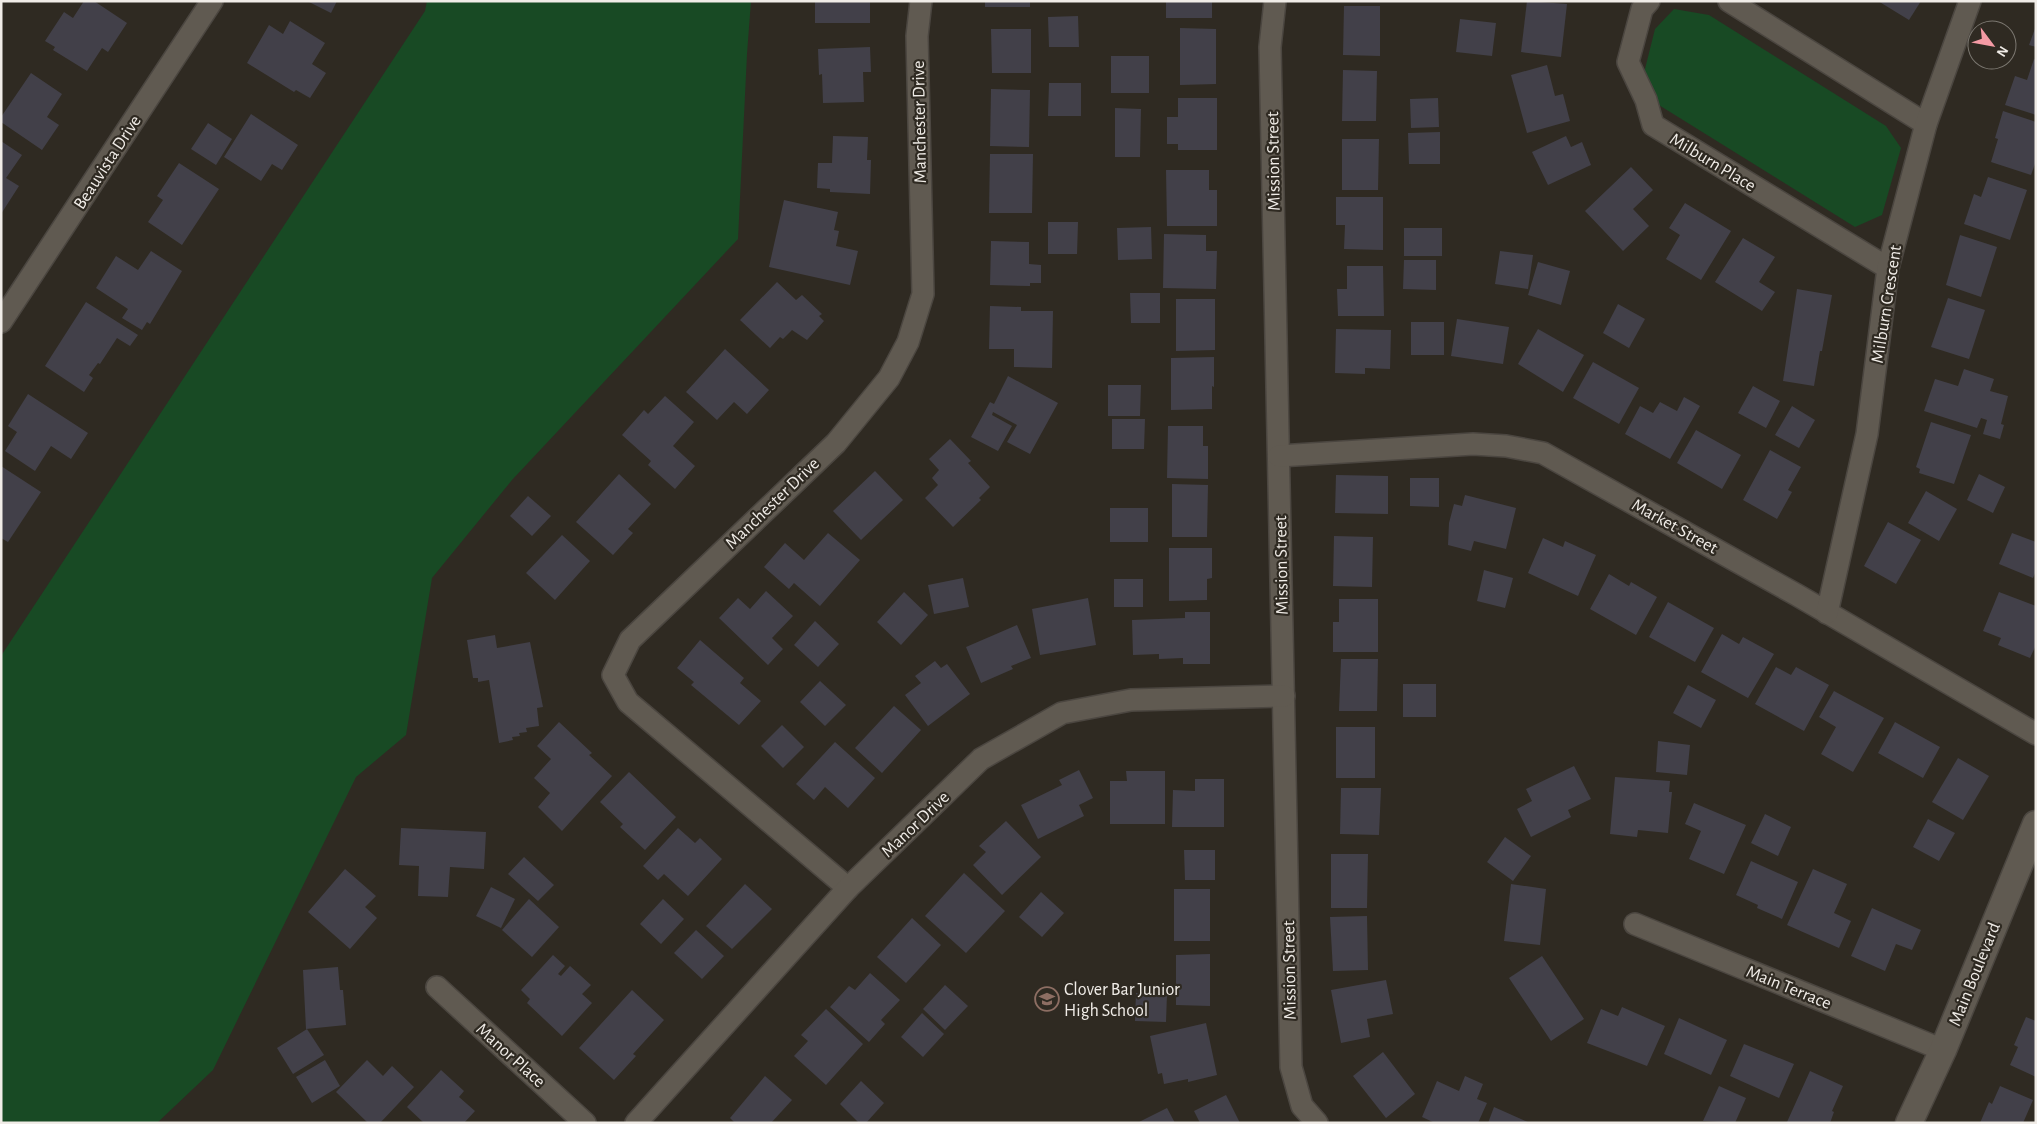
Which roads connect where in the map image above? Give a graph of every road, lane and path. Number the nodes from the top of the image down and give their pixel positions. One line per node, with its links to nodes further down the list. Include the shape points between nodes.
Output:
1 (212, 1): 9 (street, Beauvista Drive)
2 (921, 1): 15 (street, Manchester Drive, via 917,36 923,294 908,342 889,378 836,443 630,640 613,675 628,702)
3 (1275, 1): 10 (street, Mission Street, via 1270,47)
4 (1649, 1): 8 (street, Milburn Place, via 1642,9 1628,62 1646,100 1653,125)
5 (1729, 1): 7 (street)
6 (1970, 1): 7 (street, Milburn Crescent)
7 (1926, 124): 8 (street, Milburn Crescent)
8 (1888, 268): 11 (street, Milburn Crescent, via 1867,434)
9 (1, 322)
10 (1279, 456): 11 (street, Market Street, via 1473,444 1543,453); 12 (street, Mission Street)
11 (1827, 613): 13 (street, Market Street)
12 (1284, 696): 15 (street, Manor Drive, via 1131,700 1062,714 981,759); 21 (street, Mission Street, via 1291,1067 1302,1106)
13 (2036, 734)
14 (2036, 824): 18 (street, Main Boulevard)
15 (848, 888): 20 (street, Manor Drive)
16 (1635, 924): 18 (street, Main Terrace)
17 (437, 987): 19 (street, Manor Place)
18 (1943, 1050): 22 (street, Main Boulevard)
19 (585, 1123)
20 (636, 1123)
21 (1317, 1123)
22 (1910, 1123)

